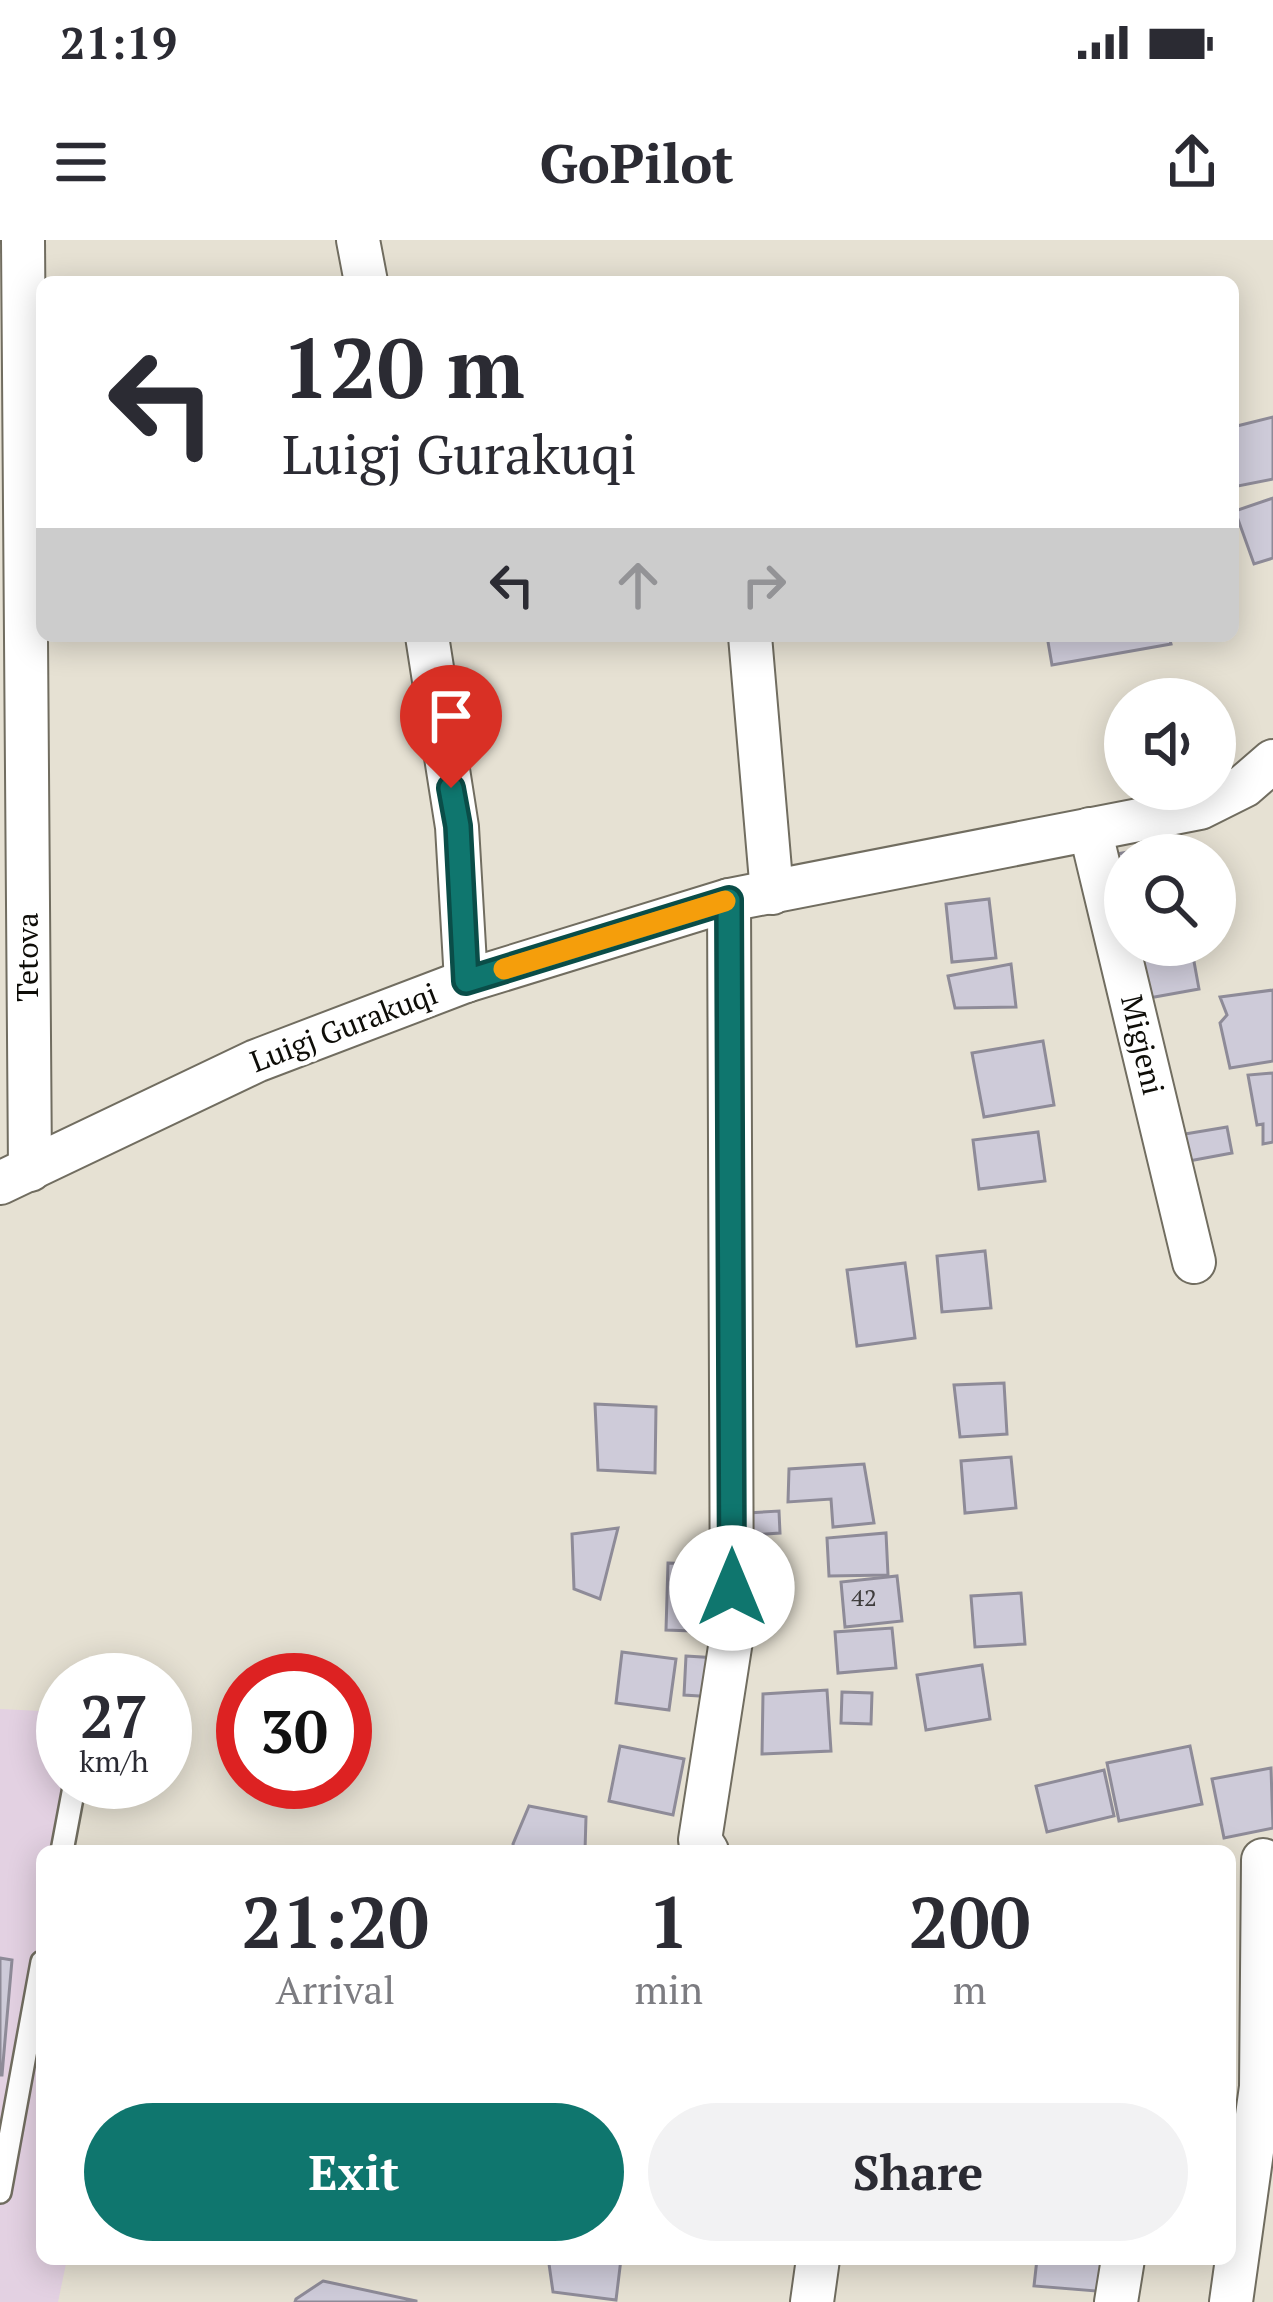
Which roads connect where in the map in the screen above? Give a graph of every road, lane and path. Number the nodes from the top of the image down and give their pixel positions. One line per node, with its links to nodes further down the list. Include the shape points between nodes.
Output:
1 (23, 240): 11 (street, Tetova)
2 (358, 240): 3 (street)
3 (365, 276)
4 (428, 642): 10 (street, via 458,826)
5 (751, 642): 8 (street)
6 (1273, 761): 7 (street, Luigj Gurakuqi, via 1200,808)
7 (1090, 829): 8 (street, Luigj Gurakuqi); 12 (street, Migjeni)
8 (772, 893): 9 (street, Luigj Gurakuqi)
9 (729, 900): 10 (street, Luigj Gurakuqi); 15 (street, via 733,1634)
10 (466, 981): 11 (street, Luigj Gurakuqi, via 256,1061)
11 (15, 1177)
12 (1194, 1262)
13 (70, 1809): 14 (lane)
14 (63, 1845)
15 (701, 1845)
16 (1263, 1860): 23 (street, via 1261,2087)
17 (36, 1995): 18 (lane)
18 (0, 2192)
19 (817, 2265): 21 (street)
20 (1122, 2265): 22 (street)
21 (812, 2302)
22 (1116, 2302)
23 (1232, 2302)

